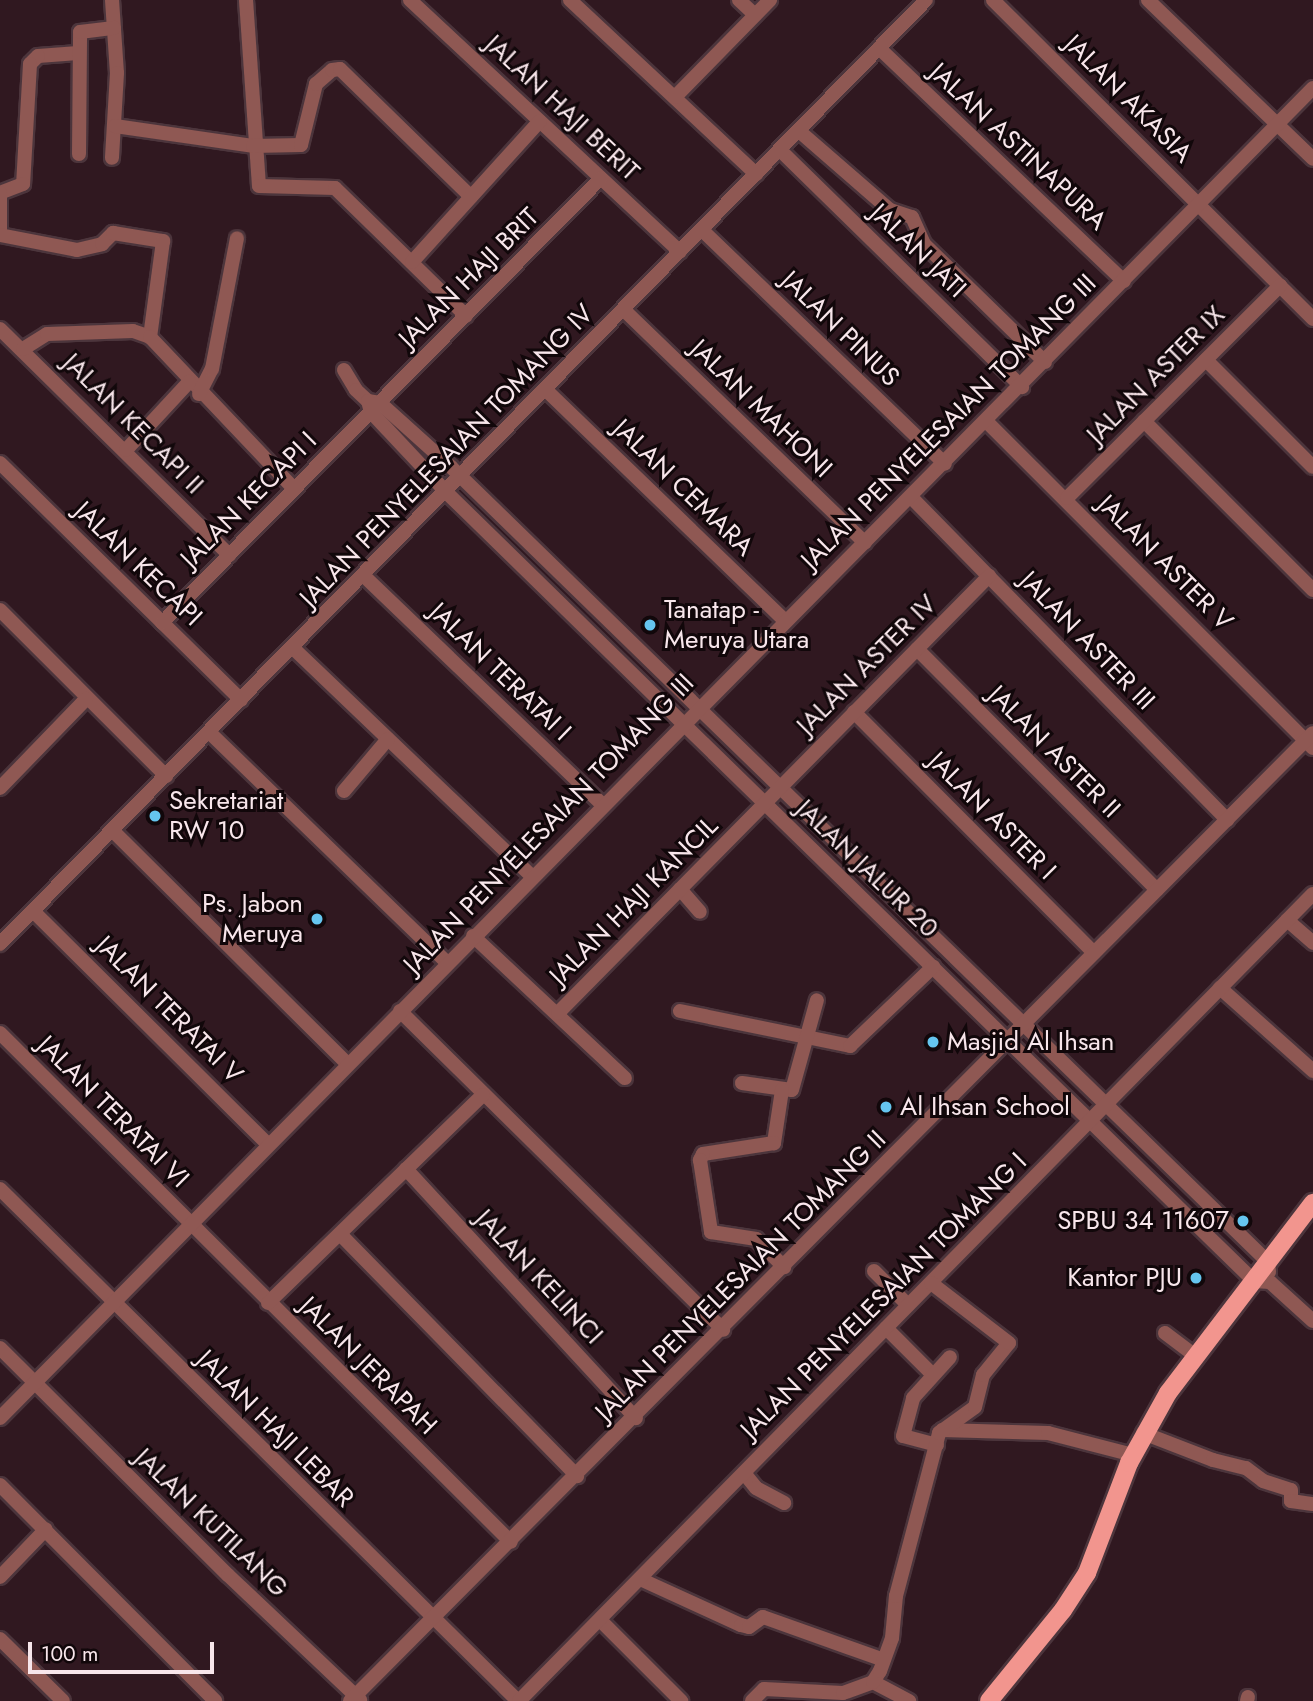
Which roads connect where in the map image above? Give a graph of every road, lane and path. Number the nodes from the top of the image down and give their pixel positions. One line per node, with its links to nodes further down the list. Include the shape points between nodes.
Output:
1 (112, 0): 11 (street)
2 (246, 0): 20 (street)
3 (410, 0): 16 (street, JALAN HAJI BERIT)
4 (570, 0): 15 (street)
5 (739, 0): 10 (street)
6 (770, 0): 10 (street)
7 (926, 0): 12 (street, JALAN PENYELESAIAN TOMANG IV)
8 (993, 0): 28 (street, JALAN AKASIA)
9 (1148, 0): 17 (street)
10 (755, 15): 15 (street)
11 (114, 28): 13 (street, via 81,29); 18 (street)
12 (879, 48): 19 (street, JALAN PENYELESAIAN TOMANG IV); 33 (street, JALAN ASTINAPURA)
13 (78, 53): 22 (street); 39 (street, via 34,59 23,184 0,193 0,234 77,250 102,244 113,233 158,239 165,246)
14 (1313, 88): 17 (street, JALAN PENYELESAIAN TOMANG III)
15 (675, 97): 25 (street)
16 (540, 121): 26 (street, JALAN HAJI BERIT); 27 (street)
17 (1278, 124): 24 (street); 28 (street, JALAN PENYELESAIAN TOMANG III)
18 (115, 126): 20 (street); 23 (street)
19 (799, 131): 21 (street, JALAN PENYELESAIAN TOMANG IV); 42 (street, via 890,210 912,217 924,244)
20 (253, 146): 27 (street, via 304,143 314,90 332,69 340,69); 32 (street, via 259,186 335,188)
21 (780, 150): 25 (street, JALAN PENYELESAIAN TOMANG IV); 45 (street, JALAN JATI)
22 (79, 154)
23 (112, 158)
24 (1313, 159)
25 (757, 174): 29 (street, JALAN PENYELESAIAN TOMANG IV)
26 (601, 178): 31 (street, JALAN HAJI BERIT); 36 (street, JALAN HAJI BRIT)
27 (471, 197): 32 (street)
28 (1199, 204): 33 (street, JALAN PENYELESAIAN TOMANG III); 34 (street, JALAN AKASIA)
29 (702, 230): 31 (street, JALAN PENYELESAIAN TOMANG IV); 53 (street, JALAN PINUS)
30 (237, 238): 47 (street, via 212,369)
31 (680, 252): 35 (street, JALAN PENYELESAIAN TOMANG IV)
32 (412, 262): 36 (street)
33 (1124, 281): 42 (street, JALAN PENYELESAIAN TOMANG III)
34 (1280, 286): 37 (street, JALAN AKASIA); 41 (street, JALAN ASTER IX)
35 (624, 310): 46 (street, JALAN PENYELESAIAN TOMANG IV); 60 (street, JALAN MAHONI)
36 (466, 316): 48 (street, JALAN HAJI BRIT)
37 (1313, 319)
38 (0, 329): 40 (street, JALAN KECAPI II)
39 (150, 337): 40 (street, via 124,330 47,334); 44 (street)
40 (23, 349): 51 (street, JALAN KECAPI II)
41 (1206, 360): 49 (street, JALAN ASTER IX); 54 (street)
42 (1045, 362): 45 (street, JALAN PENYELESAIAN TOMANG III)
43 (344, 370): 48 (street)
44 (189, 382): 47 (street); 51 (street)
45 (1021, 387): 50 (street, JALAN PENYELESAIAN TOMANG III)
46 (546, 390): 55 (street, JALAN PENYELESAIAN TOMANG IV); 66 (street, JALAN CEMARA)
47 (200, 394): 56 (street)
48 (373, 405): 55 (street, JALAN JALUR 20); 56 (street, JALAN KECAPI I); 57 (street, JALAN JALUR 20)
49 (1144, 421): 59 (street, JALAN ASTER IX); 64 (street)
50 (987, 422): 53 (street, JALAN PENYELESAIAN TOMANG III); 59 (street, JALAN ASTER V)
51 (126, 450): 61 (street, JALAN KECAPI II)
52 (0, 463): 67 (street, JALAN KECAPI)
53 (945, 464): 58 (street, JALAN PENYELESAIAN TOMANG III)
54 (1313, 467)
55 (461, 477): 57 (street, JALAN PENYELESAIAN TOMANG IV); 72 (street, JALAN JALUR 20)
56 (294, 489): 61 (street, JALAN KECAPI I)
57 (446, 492): 62 (street, JALAN PENYELESAIAN TOMANG IV); 74 (street, JALAN JALUR 20)
58 (911, 497): 60 (street, JALAN PENYELESAIAN TOMANG III); 63 (street, JALAN ASTER III)
59 (1066, 498): 77 (street, JALAN ASTER V)
60 (865, 543): 66 (street, JALAN PENYELESAIAN TOMANG III)
61 (229, 555): 67 (street, JALAN KECAPI I)
62 (364, 576): 68 (street, JALAN PENYELESAIAN TOMANG IV); 83 (street, JALAN TERATAI I)
63 (989, 576): 69 (street, JALAN ASTER IV); 84 (street, JALAN ASTER III)
64 (1313, 590)
65 (0, 610): 70 (street)
66 (785, 621): 72 (street, JALAN PENYELESAIAN TOMANG III)
67 (162, 623): 71 (street, JALAN KECAPI)
68 (293, 648): 71 (street, JALAN PENYELESAIAN TOMANG IV); 76 (street)
69 (917, 649): 73 (street, JALAN ASTER IV); 88 (street, JALAN ASTER II)
70 (86, 699): 78 (street); 79 (street)
71 (241, 700): 75 (street, JALAN PENYELESAIAN TOMANG IV)
72 (698, 707): 74 (street, JALAN PENYELESAIAN TOMANG III); 80 (street, JALAN JALUR 20)
73 (854, 712): 80 (street, JALAN ASTER IV); 96 (street, JALAN ASTER I)
74 (682, 722): 82 (street, JALAN JALUR 20); 83 (street, JALAN PENYELESAIAN TOMANG III)
75 (209, 732): 78 (street, JALAN PENYELESAIAN TOMANG IV); 97 (street)
76 (388, 739): 81 (street); 86 (street)
77 (1310, 741): 84 (street, JALAN PENYELESAIAN TOMANG II)
78 (166, 776): 85 (street, JALAN PENYELESAIAN TOMANG IV)
79 (3, 780)
80 (780, 788): 82 (street, JALAN HAJI KANCIL); 104 (street, JALAN JALUR 20)
81 (344, 791)
82 (765, 803): 87 (street, JALAN HAJI KANCIL); 98 (street, JALAN JALUR 20)
83 (602, 804): 86 (street, JALAN PENYELESAIAN TOMANG III)
84 (1227, 820): 88 (street, JALAN PENYELESAIAN TOMANG II)
85 (112, 830): 90 (street, JALAN PENYELESAIAN TOMANG IV); 108 (street)
86 (532, 876): 93 (street, JALAN PENYELESAIAN TOMANG III)
87 (680, 889): 91 (street); 103 (street, JALAN HAJI KANCIL)
88 (1157, 890): 96 (street, JALAN PENYELESAIAN TOMANG II)
89 (1313, 894): 92 (street, JALAN PENYELESAIAN TOMANG I)
90 (33, 911): 95 (street, JALAN PENYELESAIAN TOMANG IV); 116 (street, JALAN TERATAI V)
91 (700, 912)
92 (1287, 920): 94 (street); 99 (street, JALAN PENYELESAIAN TOMANG I)
93 (473, 936): 97 (street, JALAN PENYELESAIAN TOMANG III); 103 (street)
94 (1313, 943)
95 (0, 944)
96 (1094, 953): 104 (street, JALAN PENYELESAIAN TOMANG II)
97 (447, 963): 101 (street, JALAN PENYELESAIAN TOMANG III)
98 (933, 967): 106 (street, via 853,1045); 107 (street, JALAN JALUR 20)
99 (1220, 988): 109 (street); 114 (street, JALAN PENYELESAIAN TOMANG I)
100 (817, 999): 106 (street)
101 (400, 1012): 108 (street, JALAN PENYELESAIAN TOMANG III); 113 (street)
102 (680, 1012): 106 (street)
103 (558, 1013): 110 (street, JALAN HAJI KANCIL)
104 (1023, 1024): 107 (street, JALAN PENYELESAIAN TOMANG II); 114 (street, JALAN JALUR 20)
105 (0, 1033): 120 (street, JALAN TERATAI VI)
106 (804, 1038): 112 (street, via 792,1089)
107 (1008, 1040): 115 (street, JALAN JALUR 20); 123 (street, JALAN PENYELESAIAN TOMANG II)
108 (348, 1064): 116 (street, JALAN PENYELESAIAN TOMANG III)
109 (1313, 1071)
110 (625, 1077)
111 (742, 1083): 112 (street)
112 (782, 1090): 123 (street, via 774,1143 700,1157 711,1232 756,1239)
113 (483, 1095): 117 (street); 133 (street)
114 (1106, 1105): 115 (street, JALAN PENYELESAIAN TOMANG I); 122 (street, JALAN JALUR 20)
115 (1091, 1121): 125 (street, JALAN JALUR 20); 126 (street, JALAN PENYELESAIAN TOMANG I)
116 (269, 1144): 120 (street, JALAN PENYELESAIAN TOMANG III)
117 (406, 1169): 121 (street); 141 (street, JALAN KELINCI)
118 (0, 1189): 127 (street, JALAN HAJI LEBAR)
119 (1313, 1203): 122 (main road)
120 (191, 1225): 127 (street, JALAN PENYELESAIAN TOMANG III); 128 (street, JALAN JERAPAH)
121 (340, 1234): 128 (street); 146 (street)
122 (1268, 1262): 125 (main road); 130 (street, JALAN JALUR 20)
123 (784, 1267): 133 (street, JALAN PENYELESAIAN TOMANG II)
124 (874, 1271): 129 (street)
125 (1262, 1281): 131 (street, JALAN JALUR 20); 136 (main road)
126 (931, 1283): 129 (street, JALAN PENYELESAIAN TOMANG I); 143 (street, via 1009,1343 984,1376 975,1407)
127 (114, 1303): 139 (street, JALAN PENYELESAIAN TOMANG III); 154 (street, JALAN HAJI LEBAR)
128 (268, 1303): 151 (street, JALAN JERAPAH)
129 (908, 1305): 132 (street, JALAN PENYELESAIAN TOMANG I)
130 (1313, 1310)
131 (1313, 1321)
132 (886, 1328): 138 (street); 145 (street, JALAN PENYELESAIAN TOMANG I)
133 (723, 1330): 141 (street, JALAN PENYELESAIAN TOMANG II)
134 (1165, 1333): 136 (street)
135 (0, 1348): 139 (street, JALAN KUTILANG)
136 (1196, 1356): 142 (main road)
137 (950, 1357): 138 (street)
138 (933, 1375): 143 (street, via 913,1398 903,1436)
139 (35, 1383): 140 (street, JALAN PENYELESAIAN TOMANG III); 159 (street, JALAN KUTILANG)
140 (0, 1418)
141 (636, 1418): 146 (street, JALAN PENYELESAIAN TOMANG II)
142 (1143, 1433): 144 (main road); 149 (street, via 1246,1468 1263,1481 1292,1488 1291,1501)
143 (939, 1437): 144 (street, via 1048,1433); 157 (street, via 896,1596 892,1638)
144 (1133, 1455): 166 (main road, via 1087,1573)
145 (744, 1473): 148 (street, via 755,1488); 153 (street, JALAN PENYELESAIAN TOMANG I)
146 (577, 1476): 151 (street, JALAN PENYELESAIAN TOMANG II)
147 (0, 1485): 150 (street)
148 (784, 1503)
149 (1313, 1504)
150 (46, 1529): 152 (street); 161 (street)
151 (511, 1542): 154 (street, JALAN PENYELESAIAN TOMANG II)
152 (0, 1577)
153 (640, 1579): 155 (street, JALAN PENYELESAIAN TOMANG I); 157 (street, via 741,1625 749,1627 763,1618)
154 (434, 1619): 159 (street, JALAN PENYELESAIAN TOMANG II); 162 (street, JALAN HAJI LEBAR)
155 (600, 1619): 162 (street, JALAN PENYELESAIAN TOMANG I); 163 (street)
156 (0, 1639): 160 (street)
157 (884, 1660): 158 (street)
158 (873, 1682): 164 (street, via 836,1694 764,1689); 165 (street)
159 (355, 1699)
160 (64, 1701)
161 (215, 1701)
162 (519, 1701)
163 (681, 1701)
164 (752, 1701)
165 (909, 1701)
166 (989, 1701)

